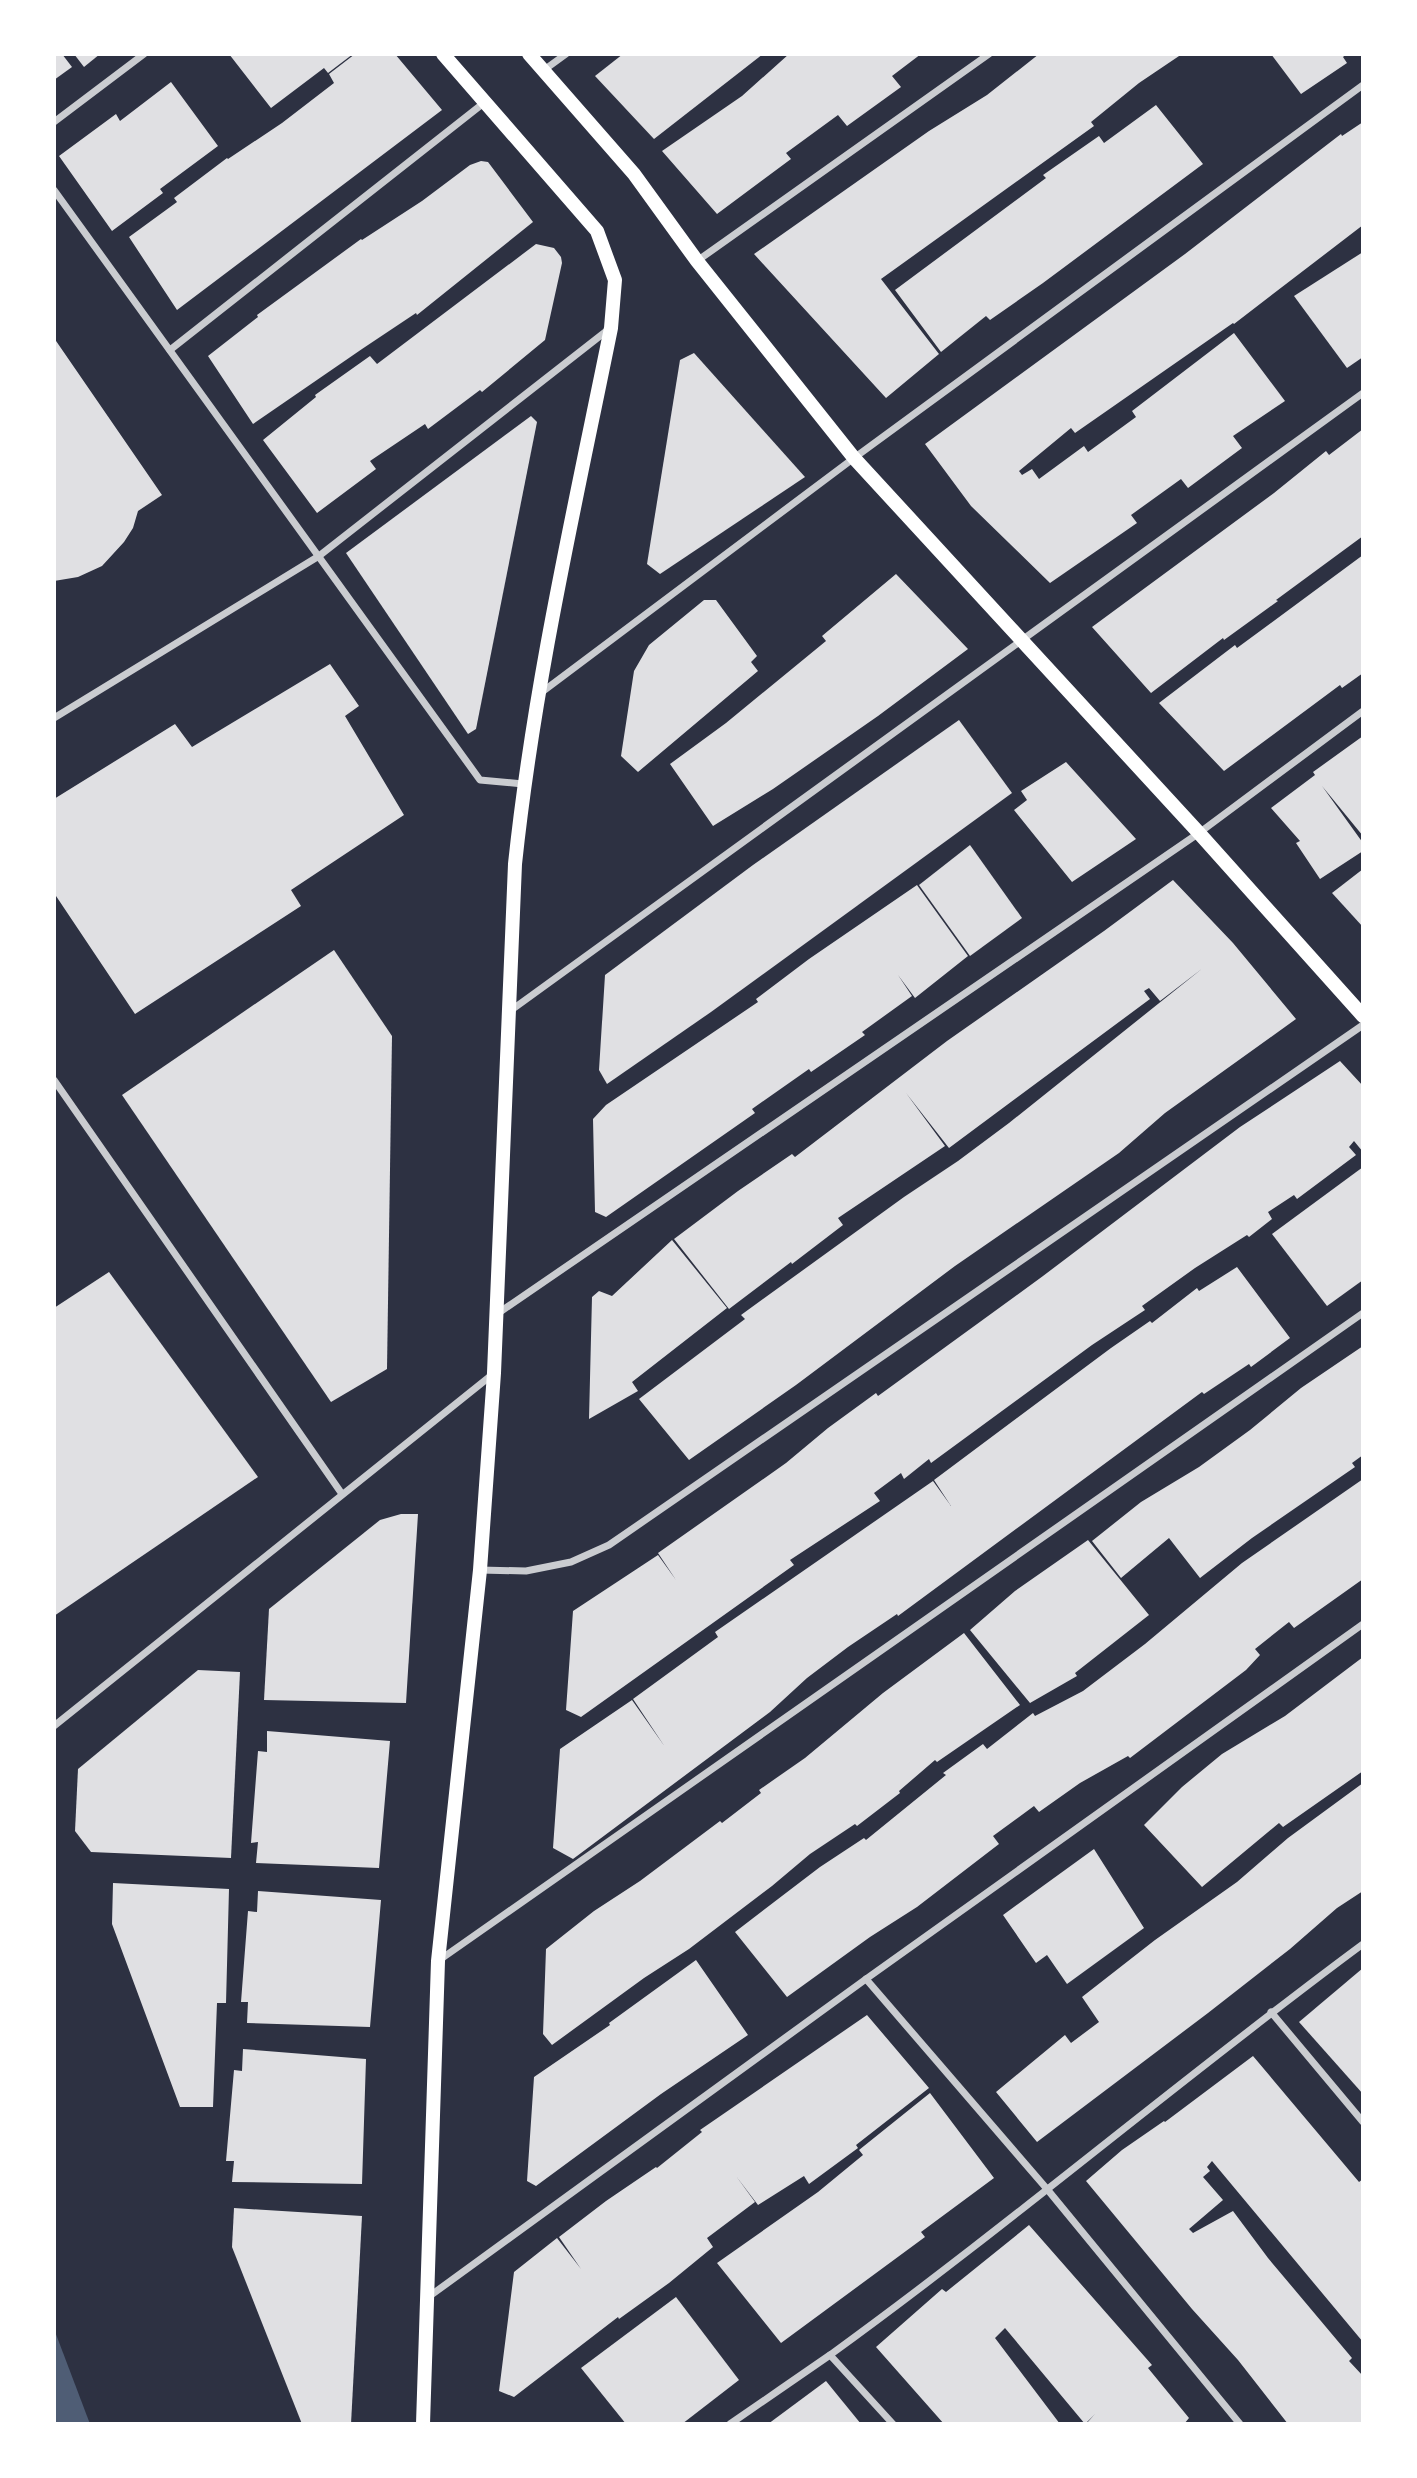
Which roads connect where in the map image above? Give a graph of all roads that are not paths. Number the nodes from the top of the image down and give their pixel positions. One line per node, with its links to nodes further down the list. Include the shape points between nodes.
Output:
1 (144, 54): 9 (street)
2 (443, 54): 8 (main road)
3 (529, 54): 6 (main road)
4 (566, 54): 6 (street)
5 (989, 54): 11 (street)
6 (543, 71): 11 (main road, via 634,174)
7 (1363, 85): 15 (street)
8 (485, 103): 12 (main road, via 597,231 615,280); 13 (street)
9 (54, 122)
10 (54, 190): 13 (street)
11 (698, 261): 15 (main road)
12 (611, 328): 16 (street); 18 (main road)
13 (170, 350): 16 (street)
14 (1363, 393): 17 (street)
15 (855, 458): 17 (main road); 18 (street)
16 (319, 556): 20 (street); 21 (street, via 480,779)
17 (1023, 640): 22 (main road); 23 (street)
18 (537, 695): 21 (main road)
19 (1363, 711): 22 (street)
20 (54, 718)
21 (523, 784): 23 (main road)
22 (1199, 833): 24 (main road); 28 (street)
23 (508, 1012): 28 (main road)
24 (1363, 1016)
25 (1363, 1025): 31 (street, via 608,1545 571,1562 526,1571)
26 (54, 1080): 30 (street)
27 (1363, 1313): 35 (street)
28 (496, 1314): 29 (main road)
29 (494, 1373): 30 (street); 31 (main road)
30 (342, 1493): 33 (street)
31 (480, 1570): 35 (main road)
32 (1363, 1624): 36 (street)
33 (54, 1726)
34 (1363, 1944): 37 (street)
35 (438, 1961): 40 (main road)
36 (866, 1979): 39 (street); 40 (street)
37 (1271, 2012): 38 (street); 39 (street)
38 (1363, 2122)
39 (1047, 2189): 41 (street); 45 (street)
40 (426, 2299): 42 (main road)
41 (830, 2355): 43 (street); 44 (street)
42 (422, 2424)
43 (730, 2424)
44 (893, 2424)
45 (1240, 2424)

